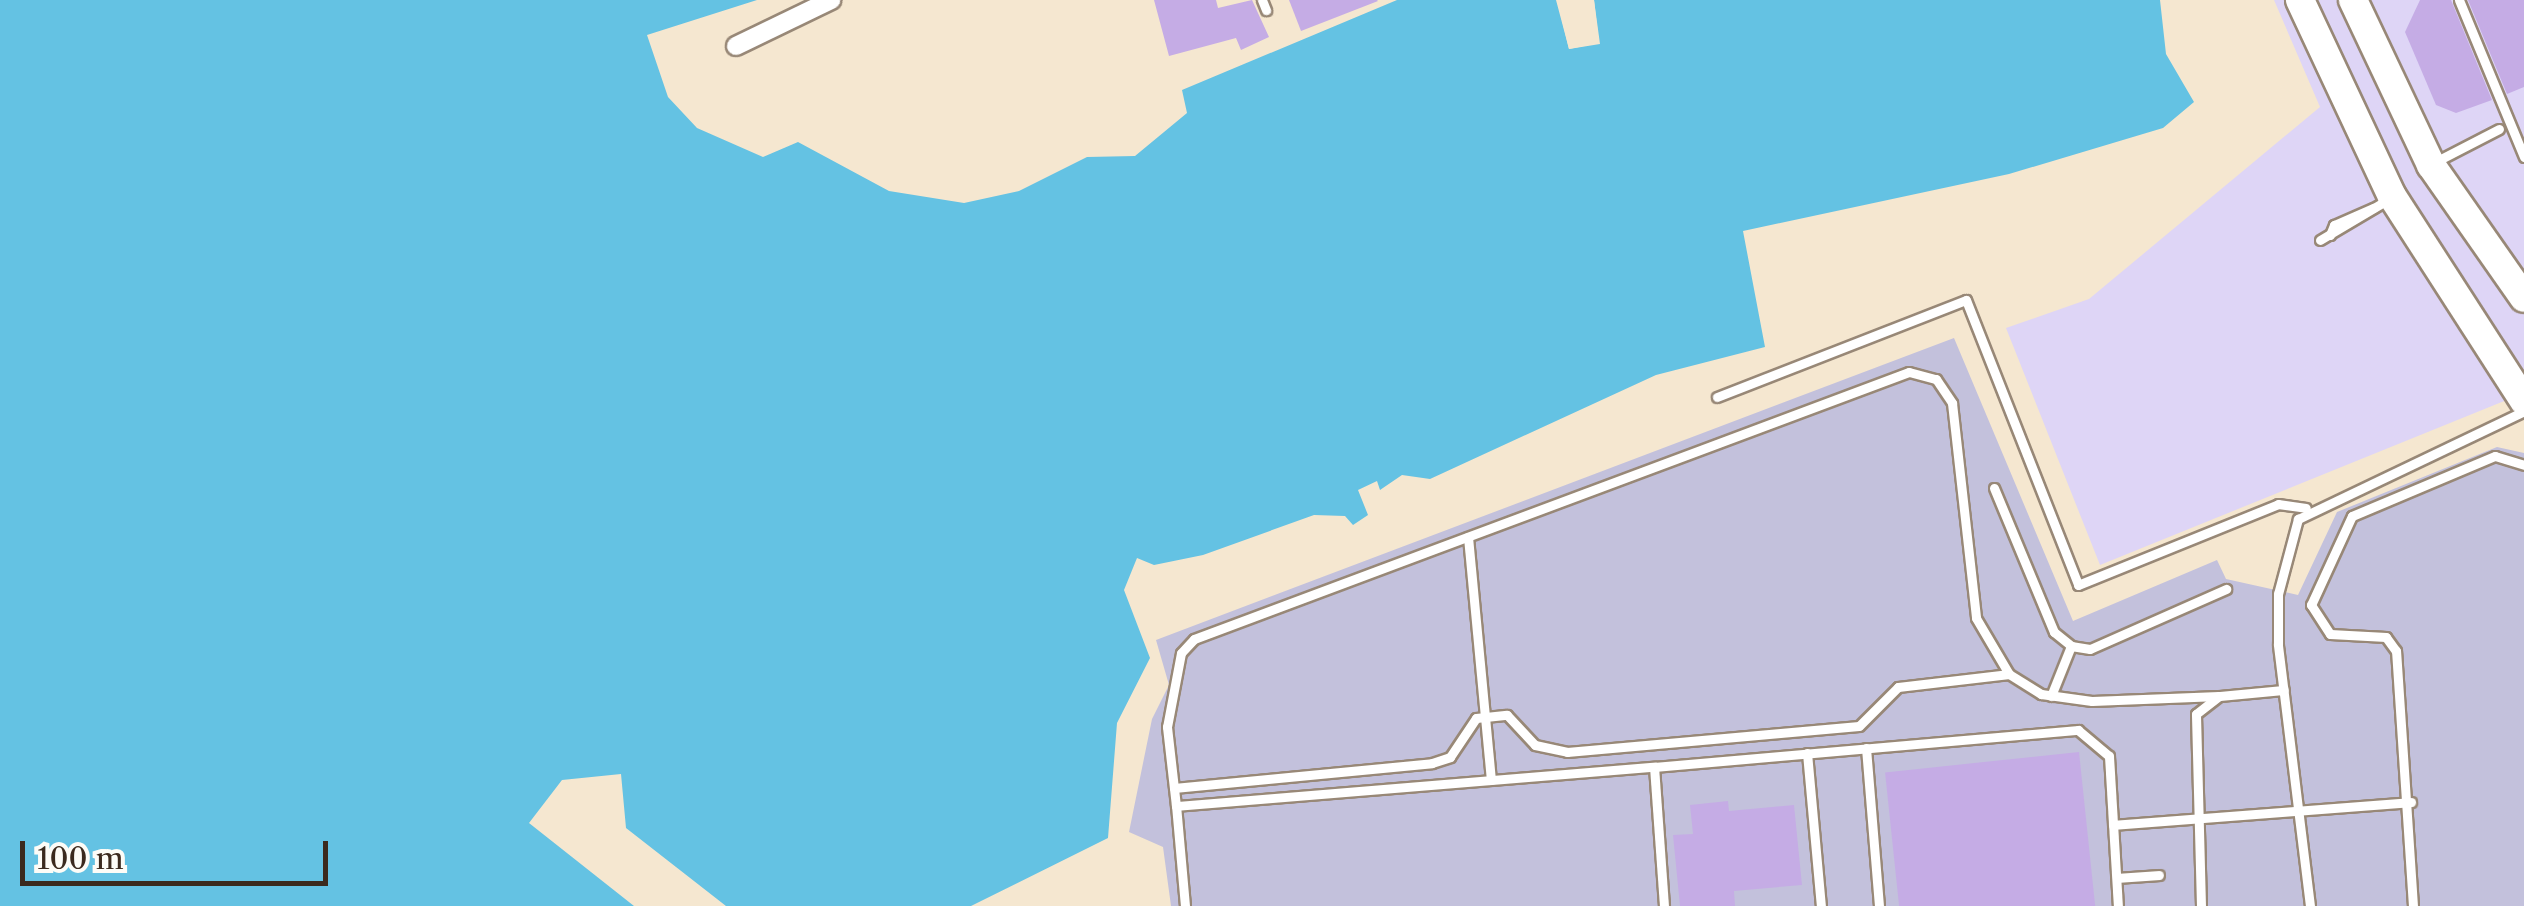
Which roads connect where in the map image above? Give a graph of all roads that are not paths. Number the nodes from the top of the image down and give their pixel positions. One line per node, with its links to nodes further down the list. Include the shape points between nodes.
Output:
1 (831, 0): 5 (street)
2 (2300, 0): 9 (main road)
3 (2354, 0): 8 (main road)
4 (2459, 0): 7 (lane)
5 (736, 46)
6 (2499, 129): 8 (lane)
7 (2524, 157)
8 (2431, 164): 9 (main road); 11 (main road)
9 (2383, 202): 10 (lane); 13 (main road)
10 (2325, 238)
11 (2524, 298)
12 (1717, 397): 17 (lane, via 1966,300 2078,585 2278,504)
13 (2524, 401)
14 (2524, 412): 17 (lane)
15 (2524, 465): 31 (lane, via 2495,456 2352,516 2310,605 2330,634 2386,636 2396,652)
16 (1994, 488): 20 (lane, via 2054,632)
17 (2306, 508): 22 (lane, via 2278,594)
18 (1468, 537): 21 (lane, via 1909,372 1936,378 1952,403 1976,618); 25 (lane); 30 (lane, via 1194,639 1181,653 1167,727)
19 (2226, 588): 20 (lane, via 2090,649)
20 (2071, 646): 23 (lane)
21 (2009, 674): 23 (lane); 25 (lane, via 1898,687 1859,726 1567,752 1535,745 1507,715)
22 (2284, 690): 24 (lane); 33 (lane)
23 (2051, 696): 24 (lane)
24 (2219, 696): 34 (lane, via 2196,714)
25 (1485, 717): 29 (lane); 30 (lane, via 1461,731 1450,757 1432,763)
26 (1866, 748): 27 (lane); 35 (lane, via 2078,730 2109,756); 41 (lane)
27 (1807, 753): 28 (lane); 40 (lane)
28 (1654, 766): 29 (lane); 39 (lane)
29 (1491, 780): 32 (lane)
30 (1174, 788): 32 (lane)
31 (2411, 802): 33 (lane); 45 (lane)
32 (1176, 806): 38 (lane)
33 (2302, 811): 34 (lane); 44 (lane)
34 (2196, 820): 35 (lane); 43 (lane)
35 (2113, 825): 37 (lane)
36 (2160, 874): 37 (lane)
37 (2117, 878): 42 (lane)
38 (1186, 906)
39 (1664, 906)
40 (1821, 906)
41 (1879, 906)
42 (2118, 906)
43 (2201, 906)
44 (2310, 906)
45 (2414, 906)

